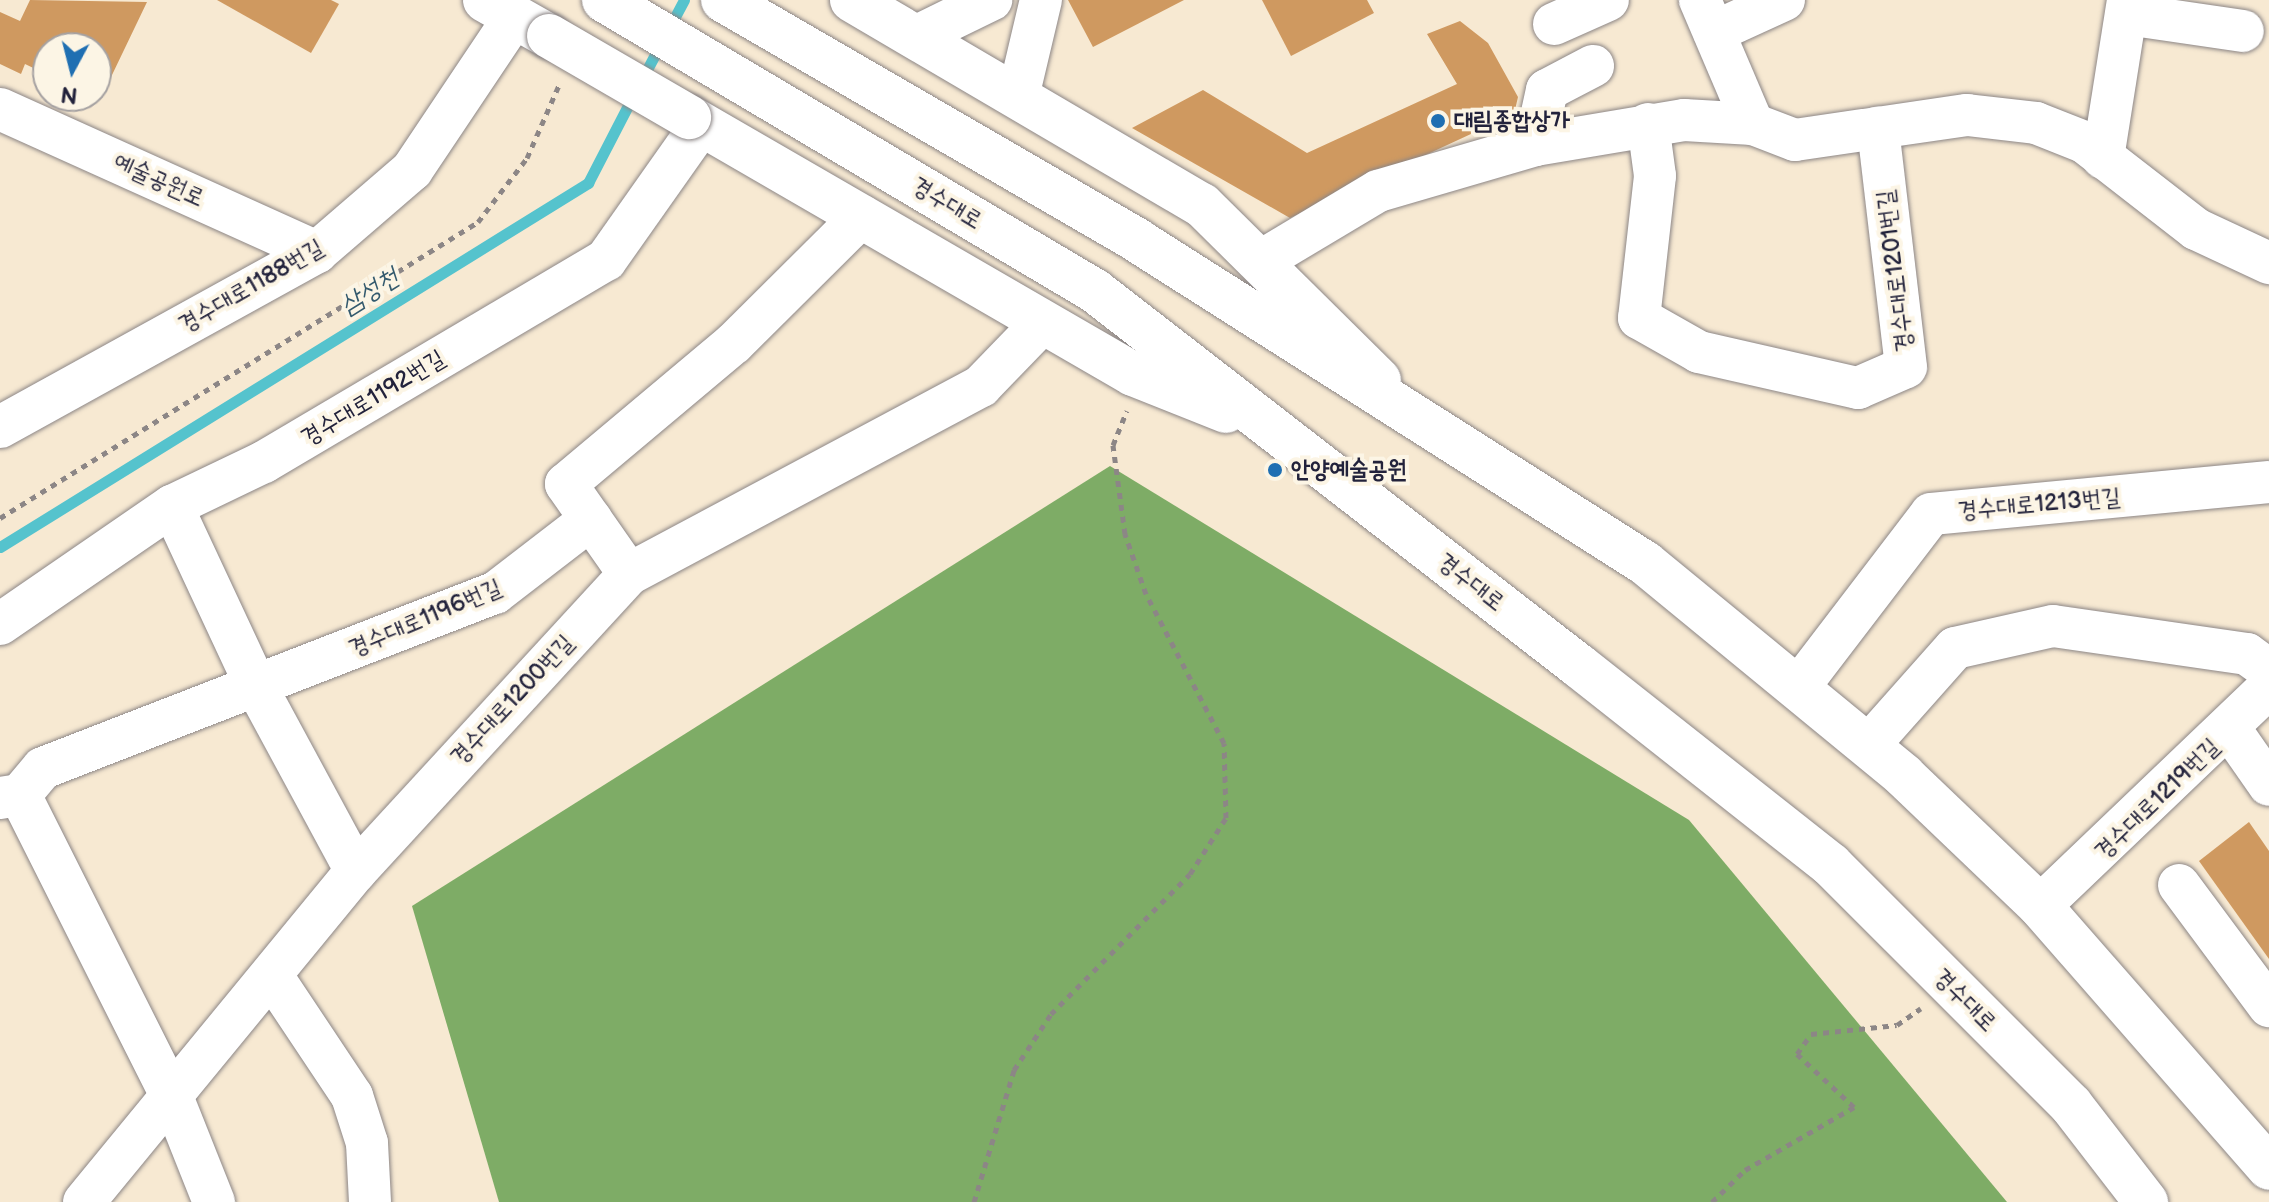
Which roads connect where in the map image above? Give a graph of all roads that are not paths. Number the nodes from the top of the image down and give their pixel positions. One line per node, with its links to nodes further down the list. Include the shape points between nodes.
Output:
1 (604, 0): 29 (main road, 경수대로, via 1095,291)
2 (852, 0): 13 (main road)
3 (991, 0): 13 (street)
4 (1041, 0): 15 (street)
5 (1608, 0): 11 (street)
6 (1784, 0): 9 (street)
7 (735, 7): 30 (main road, via 1138,241)
8 (2128, 7): 12 (street); 22 (street)
9 (1707, 16): 19 (street)
10 (517, 17): 17 (main road, bridge); 24 (street, 경수대로1188번길, via 412,170)
11 (1554, 24)
12 (2243, 31)
13 (915, 37): 15 (main road)
14 (1593, 66): 21 (street, via 1547,90)
15 (1018, 97): 25 (main road, via 1202,205)
16 (0, 109): 24 (street, 예술공원로)
17 (696, 121): 23 (main road); 32 (street, 경수대로1192번길, via 606,260 264,462)
18 (1648, 124): 19 (street); 20 (street, 경수대로1201번길, via 1655,176 1639,318 1699,352 1858,388 1906,367); 21 (street)
19 (1753, 124): 20 (street, via 1795,140)
20 (1878, 128): 22 (street, via 1967,115 2036,123)
21 (1535, 145): 25 (street, via 1378,191)
22 (2103, 158): 26 (street, via 2196,229)
23 (862, 216): 27 (main road); 33 (street, via 734,343 566,484)
24 (317, 252): 28 (street, 경수대로1188번길)
25 (1261, 261): 30 (main road)
26 (2269, 263)
27 (1042, 323): 29 (main road, via 1142,377); 34 (street, 경수대로1200번길, via 981,386)
28 (0, 427)
29 (1273, 430): 54 (main road, 경수대로, via 1831,865 2071,1105)
30 (1428, 430): 39 (main road, via 1645,563)
31 (2269, 482): 39 (street, 경수대로1213번길, via 1931,514)
32 (172, 506): 35 (street, 경수대로1192번길); 38 (street)
33 (591, 519): 34 (street); 38 (street, 경수대로1196번길, via 495,593)
34 (629, 574): 44 (street, 경수대로1200번길)
35 (0, 624)
36 (2269, 670): 41 (street, via 2247,654 2053,626 1955,648)
37 (2269, 687): 40 (street, 경수대로1219번길)
38 (257, 688): 43 (street, 경수대로1196번길, via 43,768); 44 (street)
39 (1798, 688): 41 (main road)
40 (2230, 729): 42 (street); 46 (street, 경수대로1219번길)
41 (1868, 746): 46 (main road)
42 (2269, 785)
43 (10, 797): 49 (street, 경수대로1196번길)
44 (356, 871): 47 (street, 경수대로1200번길)
45 (2179, 885): 48 (street)
46 (2040, 906): 50 (main road)
47 (272, 976): 49 (street, 경수대로1200번길); 53 (street, via 352,1096 367,1143)
48 (2269, 1006)
49 (173, 1099): 51 (street, 경수대로1200번길); 52 (street, 경수대로1196번길)
50 (2269, 1168)
51 (84, 1202)
52 (214, 1202)
53 (370, 1202)
54 (2146, 1202)

